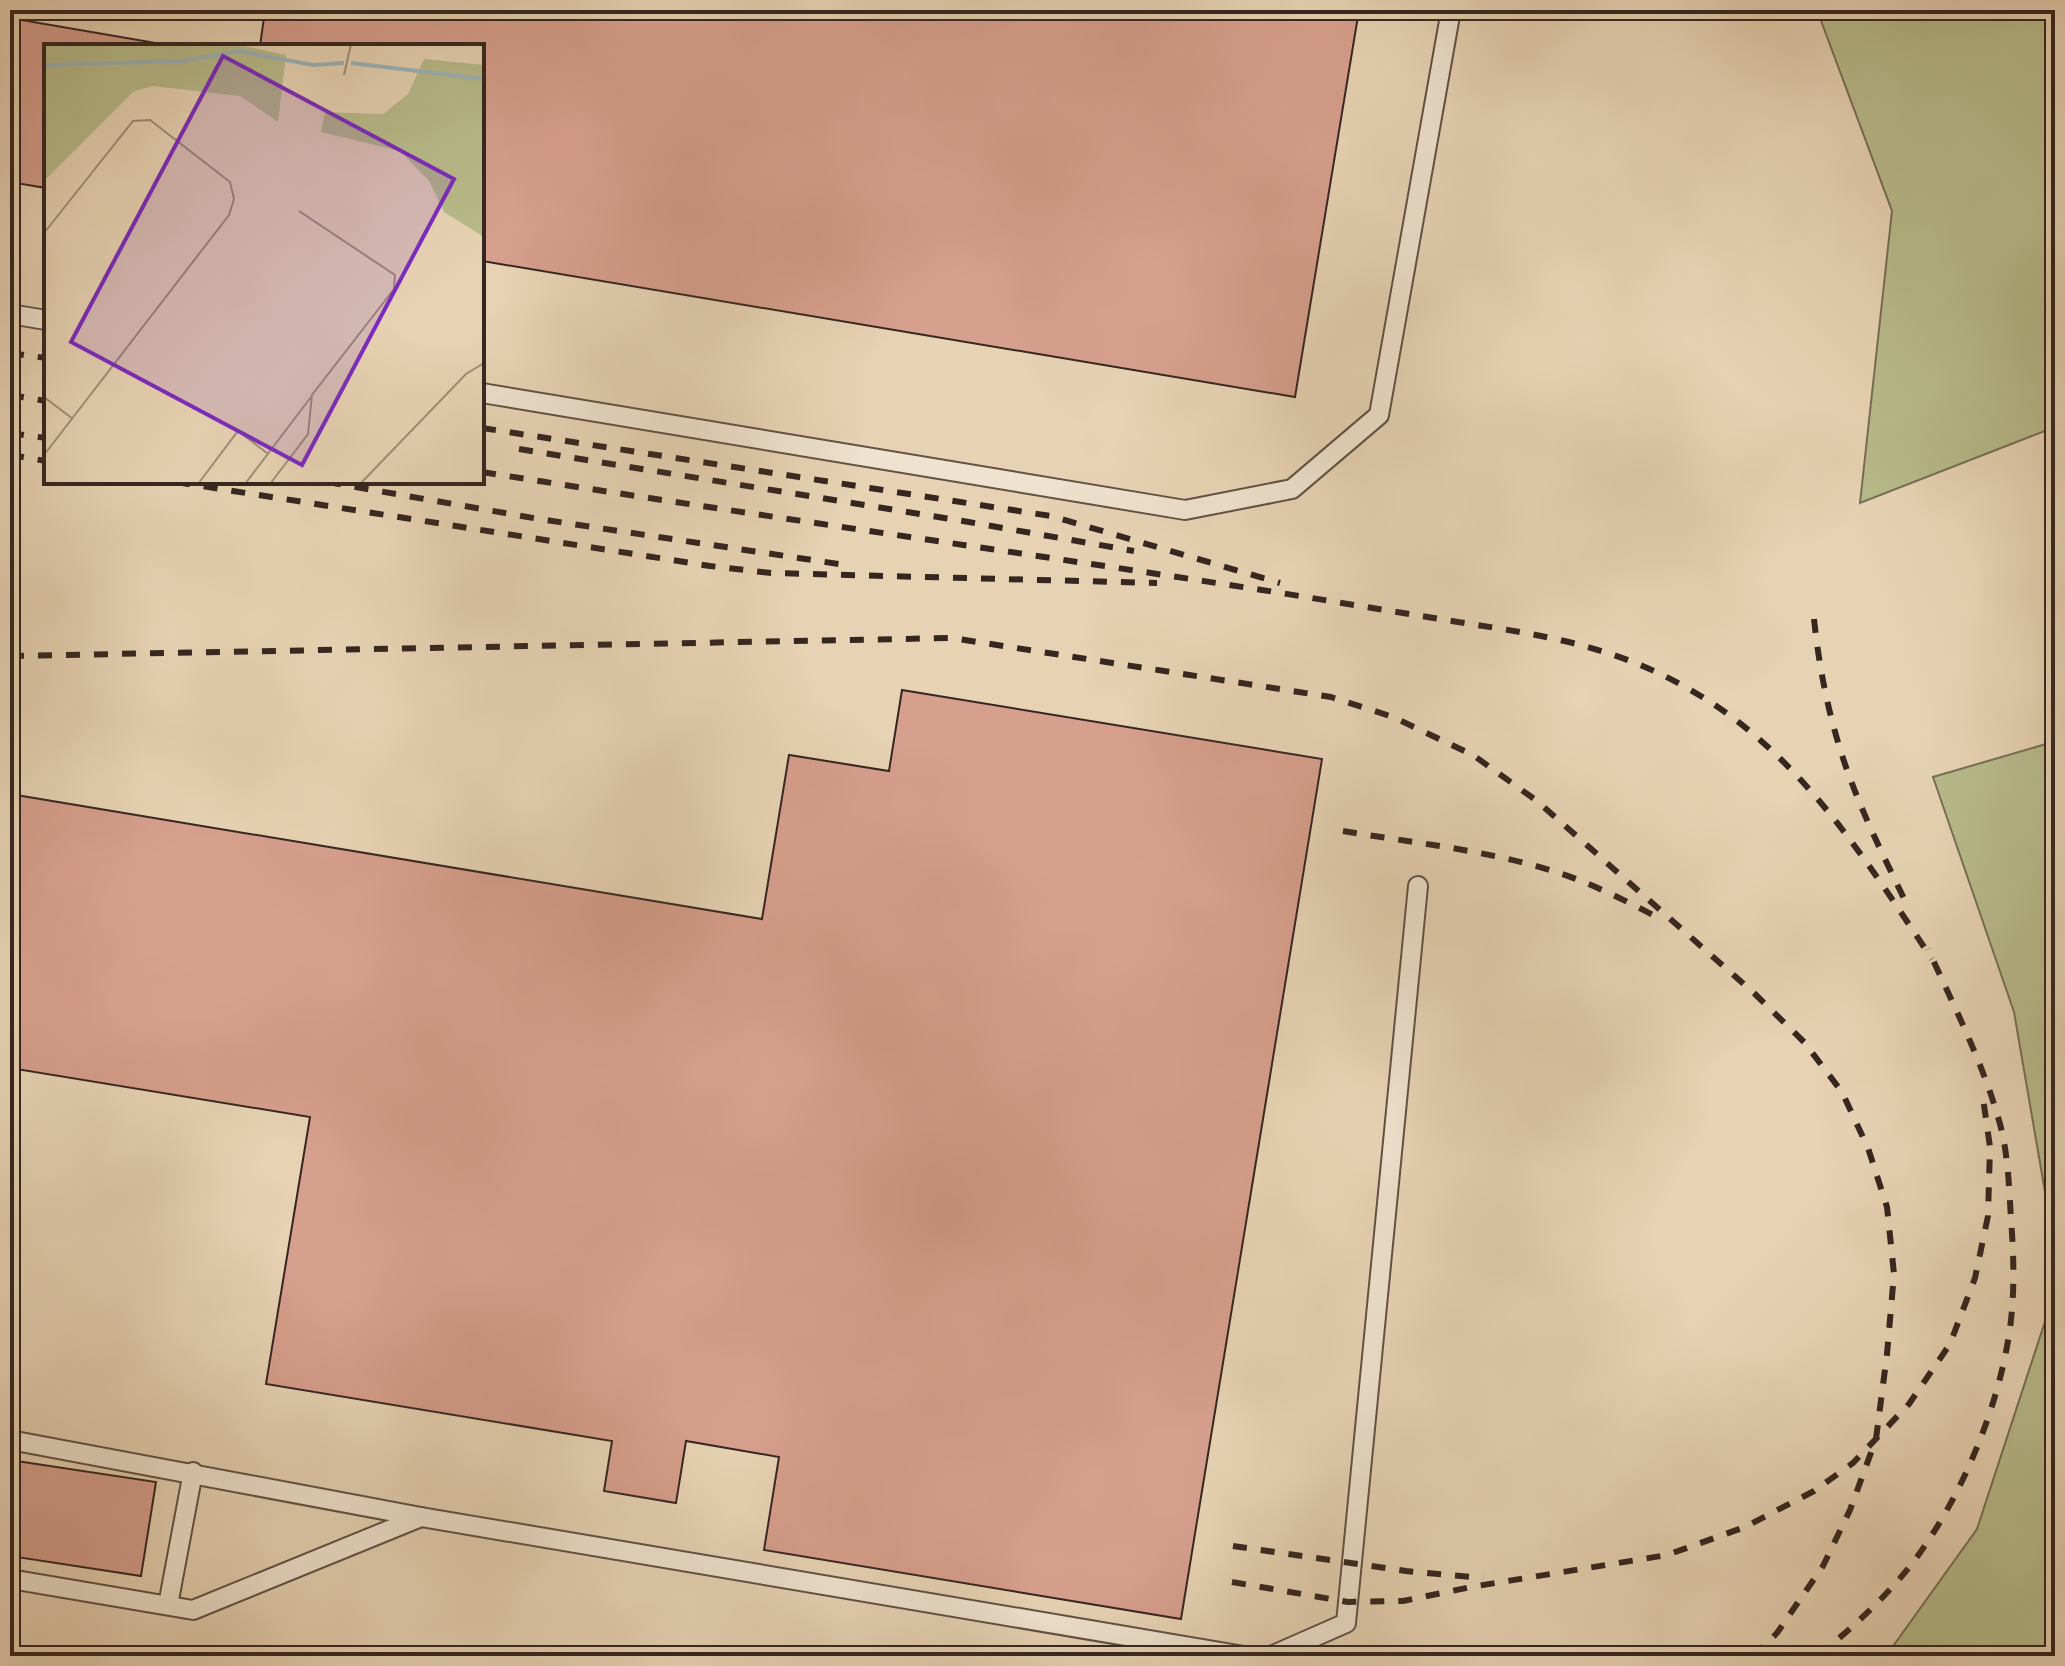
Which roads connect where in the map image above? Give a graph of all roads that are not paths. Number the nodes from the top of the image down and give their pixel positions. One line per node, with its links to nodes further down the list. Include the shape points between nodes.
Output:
1 (1451, 10): 4 (lane, via 1379,415 1292,489 1185,510)
2 (10, 314): 3 (lane)
3 (44, 320)
4 (484, 393)
5 (1418, 886): 12 (lane, via 1346,1623)
6 (10, 1440): 7 (lane)
7 (193, 1472): 8 (lane); 10 (lane)
8 (421, 1517): 10 (lane, via 193,1610); 11 (lane)
9 (10, 1579): 10 (lane)
10 (168, 1605)
11 (1244, 1656)
12 (1271, 1656)

